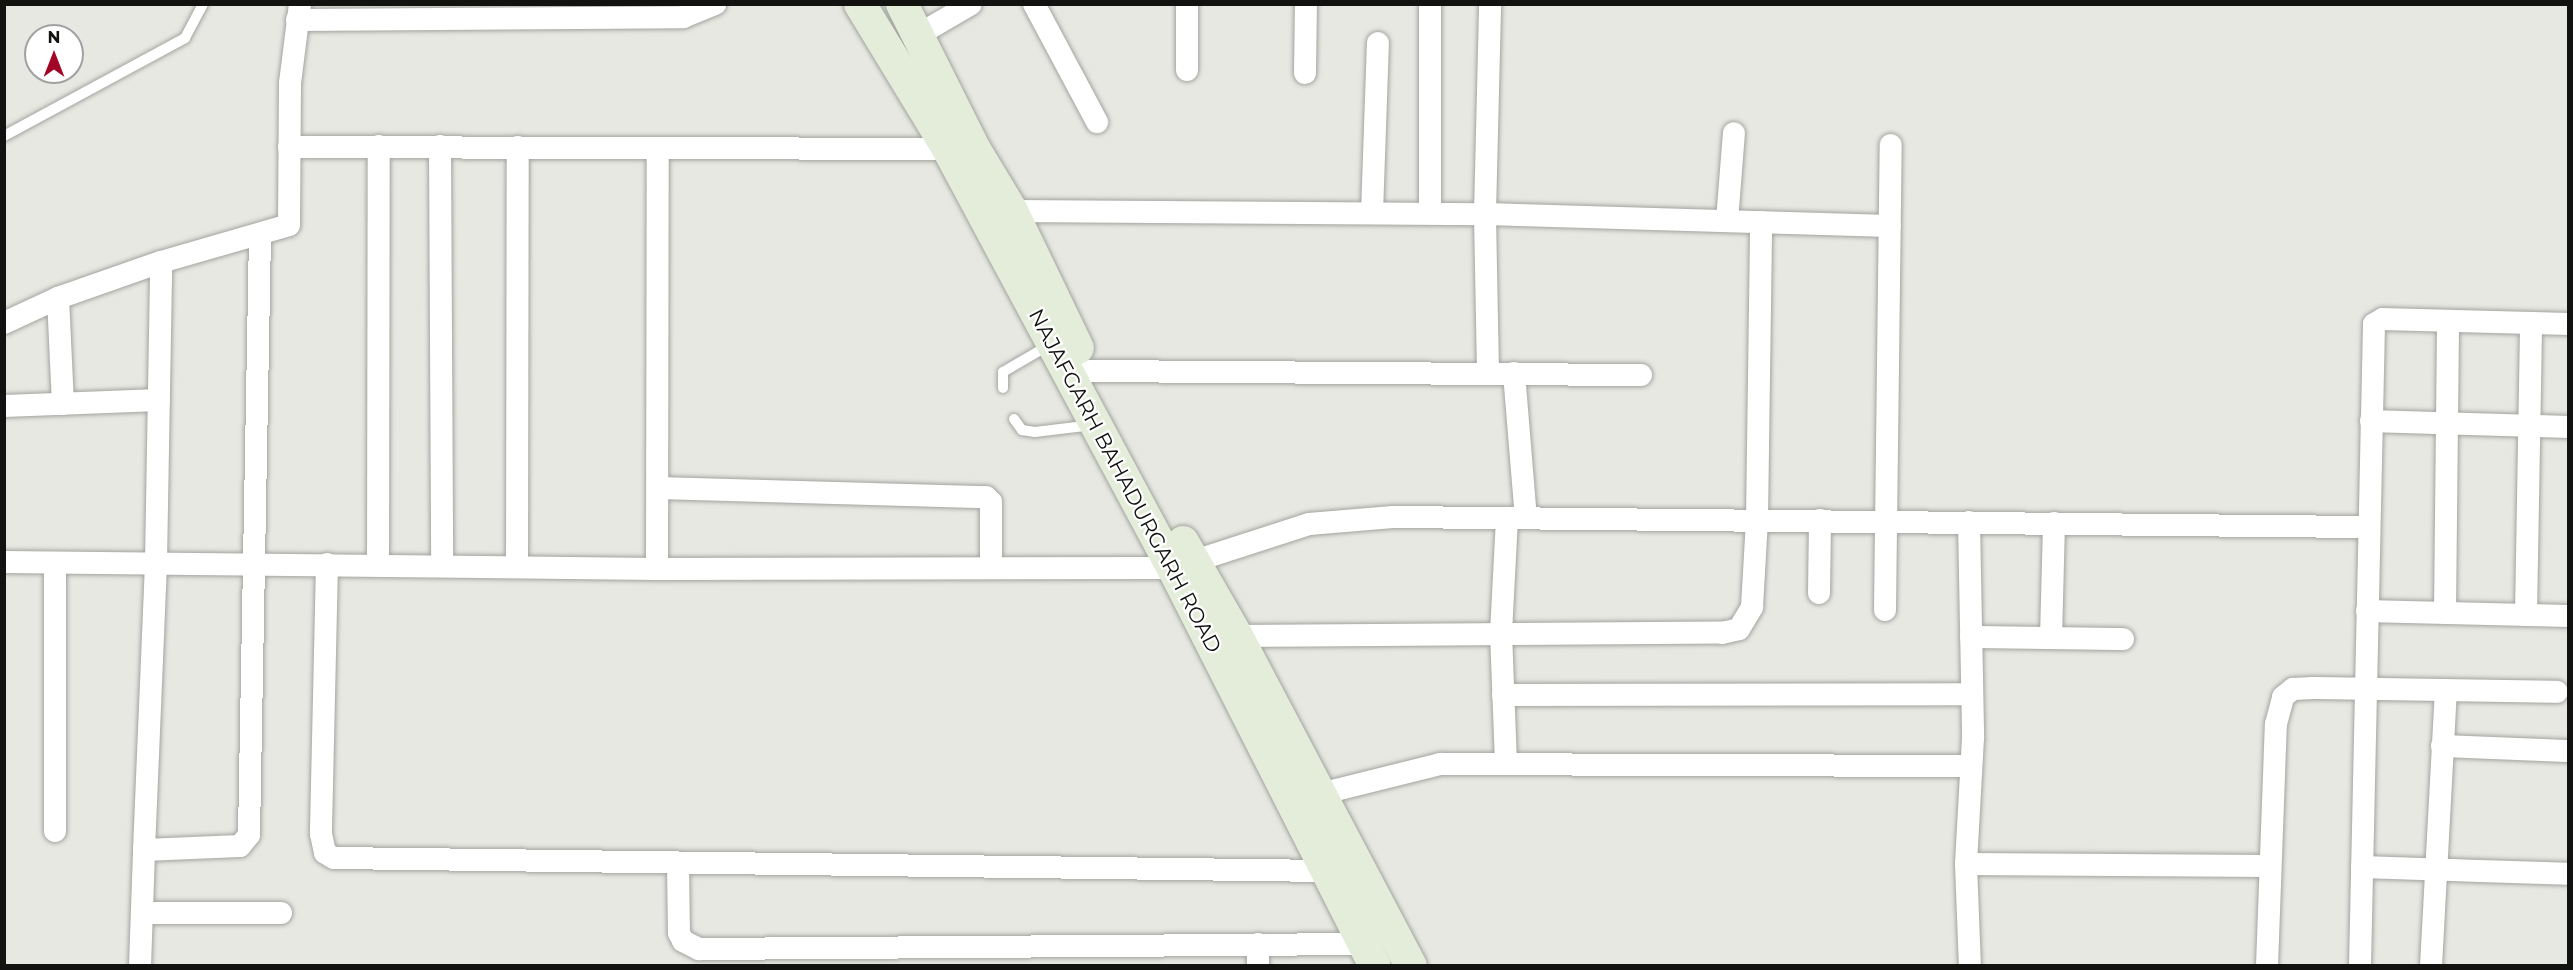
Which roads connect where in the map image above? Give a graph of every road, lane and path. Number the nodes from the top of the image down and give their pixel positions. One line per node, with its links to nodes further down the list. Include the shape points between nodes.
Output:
1 (203, 4): 21 (lane, via 185,38)
2 (716, 4): 13 (street)
3 (860, 4): 28 (main road, NAJAFGARH BAHADURGARH ROAD)
4 (902, 4): 15 (main road, NAJAFGARH BAHADURGARH ROAD)
5 (971, 4): 15 (street)
6 (1035, 4): 19 (street)
7 (1187, 4): 17 (street)
8 (1306, 4): 18 (street)
9 (1430, 4): 31 (street)
10 (1490, 4): 32 (street)
11 (390, 11): 12 (street); 14 (street)
12 (444, 11): 13 (street)
13 (680, 11)
14 (299, 12): 25 (street, via 290,83)
15 (918, 35): 29 (main road, NAJAFGARH BAHADURGARH ROAD, via 974,148)
16 (1378, 43): 30 (street)
17 (1186, 70)
18 (1305, 74)
19 (1097, 122)
20 (1734, 133): 33 (street)
21 (4, 136)
22 (1892, 145): 35 (street)
23 (380, 146): 24 (street); 25 (street); 71 (street)
24 (440, 146): 26 (street); 72 (street)
25 (289, 147): 36 (street, via 289,225)
26 (518, 147): 27 (street); 73 (street)
27 (658, 148): 28 (street); 58 (street)
28 (948, 149): 43 (main road, NAJAFGARH BAHADURGARH ROAD)
29 (1012, 211): 30 (street); 44 (main road, NAJAFGARH BAHADURGARH ROAD)
30 (1372, 213): 31 (street)
31 (1430, 213): 32 (street)
32 (1485, 214): 33 (street); 45 (street)
33 (1727, 221): 34 (street)
34 (1761, 222): 35 (street); 60 (street)
35 (1890, 225): 62 (street)
36 (260, 236): 37 (street); 69 (street)
37 (161, 262): 38 (street); 49 (street)
38 (58, 298): 40 (street); 50 (street)
39 (2448, 321): 41 (street); 53 (street, via 2377,320 2373,331); 54 (street)
40 (4, 323)
41 (2531, 323): 42 (street); 56 (street)
42 (2568, 324)
43 (1052, 343): 48 (lane, via 1004,372); 55 (main road, NAJAFGARH BAHADURGARH ROAD)
44 (1089, 371): 45 (street); 74 (main road, NAJAFGARH BAHADURGARH ROAD)
45 (1488, 372): 46 (street)
46 (1514, 373): 47 (street); 59 (street)
47 (1641, 375)
48 (1003, 388)
49 (159, 400): 50 (street); 68 (street)
50 (63, 404): 51 (street)
51 (4, 406)
52 (1014, 419): 55 (lane, via 1022,430 1035,432)
53 (2371, 421): 54 (street); 65 (street)
54 (2447, 423): 56 (street); 80 (street)
55 (1096, 425): 74 (main road, NAJAFGARH BAHADURGARH ROAD)
56 (2529, 426): 57 (street); 81 (street)
57 (2568, 427)
58 (658, 488): 75 (street, via 986,497 991,502); 76 (street)
59 (1516, 518): 60 (street); 74 (street, via 1352,518 1309,524); 83 (street)
60 (1757, 520): 61 (street); 83 (street, via 1752,607 1739,629 1722,633)
61 (1820, 520): 62 (street); 77 (street)
62 (1886, 521): 63 (street); 78 (street)
63 (1969, 522): 64 (street); 85 (street)
64 (2054, 523): 65 (street); 86 (street)
65 (2369, 527): 79 (street)
66 (4, 562): 67 (street)
67 (55, 562): 68 (street); 98 (street)
68 (156, 563): 69 (street); 99 (street)
69 (252, 564): 70 (street); 99 (street, via 249,835 240,846)
70 (327, 564): 71 (street); 100 (street, via 321,834 325,853 334,858)
71 (378, 564): 72 (street)
72 (442, 565): 73 (street)
73 (517, 565): 76 (street)
74 (1184, 565): 75 (street); 84 (main road, NAJAFGARH BAHADURGARH ROAD); 105 (main road, NAJAFGARH BAHADURGARH ROAD)
75 (991, 567): 76 (street)
76 (657, 569)
77 (1820, 593)
78 (1885, 610)
79 (2367, 611): 80 (street); 88 (street)
80 (2445, 613): 81 (street)
81 (2526, 615): 82 (street)
82 (2568, 616)
83 (1501, 633): 84 (street); 92 (street)
84 (1238, 636): 97 (main road, NAJAFGARH BAHADURGARH ROAD)
85 (1971, 638): 86 (street); 91 (street)
86 (2051, 638): 87 (street)
87 (2123, 639)
88 (2366, 688): 89 (street); 102 (street, via 2293,689 2283,696 2276,724); 103 (street)
89 (2446, 690): 90 (street); 93 (street)
90 (2557, 693)
91 (1972, 694): 92 (street); 96 (street)
92 (1503, 695): 95 (street)
93 (2442, 746): 94 (street); 104 (street)
94 (2568, 751)
95 (1506, 763): 96 (street); 97 (street, via 1440,764)
96 (1971, 766): 101 (street)
97 (1320, 794): 113 (main road, NAJAFGARH BAHADURGARH ROAD)
98 (55, 831)
99 (144, 850): 107 (street)
100 (678, 864): 105 (street); 109 (street, via 680,933 683,941 699,949)
101 (1966, 864): 102 (street); 114 (street)
102 (2270, 866): 115 (street)
103 (2362, 867): 104 (street); 116 (street)
104 (2434, 869): 106 (street); 117 (street)
105 (1329, 871): 111 (main road, NAJAFGARH BAHADURGARH ROAD)
106 (2568, 874)
107 (142, 913): 108 (street); 112 (street)
108 (281, 913)
109 (1160, 955): 110 (street)
110 (1258, 955): 111 (street)
111 (1369, 955)
112 (140, 966)
113 (1411, 966)
114 (1970, 966)
115 (2266, 966)
116 (2360, 966)
117 (2431, 966)

